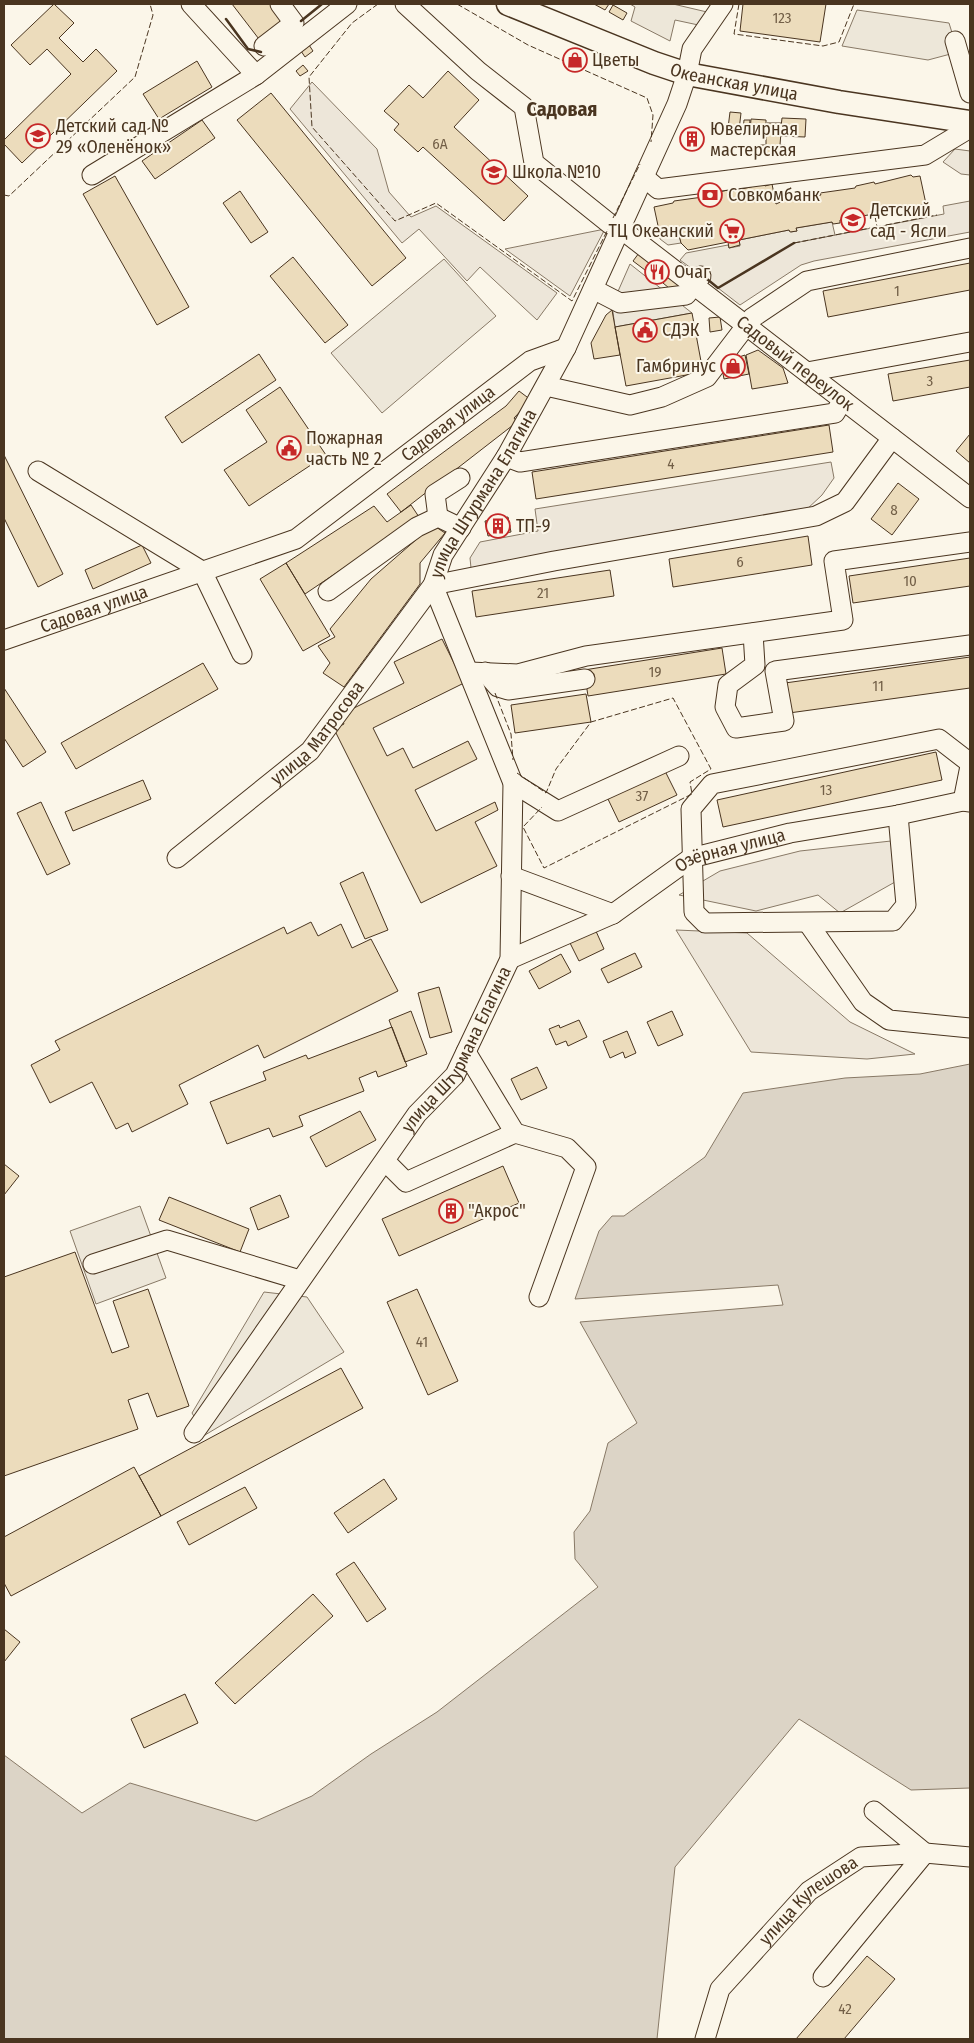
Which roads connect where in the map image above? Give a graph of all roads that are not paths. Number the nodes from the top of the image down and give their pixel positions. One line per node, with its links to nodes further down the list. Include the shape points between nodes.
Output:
1 (191, 4): 10 (street)
2 (280, 4): 8 (street, via 294,23)
3 (347, 4): 10 (street)
4 (406, 4): 16 (street, Садовый переулок, via 478,71 524,107 534,163)
5 (508, 4): 9 (main road, Океанская улица)
6 (723, 4): 9 (street, via 692,50)
7 (955, 41): 11 (street)
8 (264, 46)
9 (687, 74): 12 (main road, Океанская улица); 15 (street)
10 (256, 75): 14 (street)
11 (970, 93)
12 (970, 122)
13 (970, 128): 15 (street, via 925,155 658,188)
14 (92, 175)
15 (644, 177): 16 (street)
16 (616, 226): 18 (street, Садовый переулок); 19 (street)
17 (970, 248): 20 (street, via 814,279 770,305 752,318)
18 (697, 281): 19 (street, via 686,295 620,303); 20 (street, Садовый переулок)
19 (593, 289): 22 (street)
20 (747, 326): 23 (street, Садовый переулок); 24 (street, via 707,377 662,397 630,405)
21 (970, 342): 23 (street)
22 (566, 348): 24 (street, улица Штурмана Елагина); 34 (street, Садовая улица, via 530,361 296,539)
23 (807, 372): 25 (street, Садовый переулок)
24 (546, 386): 27 (street, улица Штурмана Елагина)
25 (843, 400): 26 (street, Садовый переулок); 27 (street, via 835,412 520,462)
26 (892, 438): 30 (street, Садовый переулок); 35 (street, via 845,502 816,516)
27 (506, 457): 32 (street, улица Штурмана Елагина)
28 (38, 471): 34 (street)
29 (460, 478): 31 (street, via 435,494)
30 (970, 498)
31 (438, 517): 32 (street); 36 (street, via 416,527)
32 (461, 528): 35 (street, улица Штурмана Елагина, via 443,555)
33 (970, 542): 37 (street, via 834,561 843,620)
34 (202, 571): 38 (street, Садовая улица); 40 (street)
35 (433, 585): 41 (street, улица Штурмана Елагина); 48 (street, улица Матросова, via 310,751)
36 (328, 591)
37 (754, 633): 39 (street, via 755,665 728,685 725,707 736,728 784,720 775,671); 41 (street, via 586,656 518,674)
38 (4, 640)
39 (970, 645)
40 (242, 654)
41 (477, 672): 42 (street, via 508,690); 45 (street, улица Штурмана Елагина)
42 (585, 679)
43 (679, 756): 45 (street, via 558,811)
44 (970, 764): 46 (street); 49 (street, via 938,739 712,784 691,809)
45 (513, 783): 50 (street, улица Штурмана Елагина)
46 (966, 801): 47 (street, Озёрная улица)
47 (898, 815): 49 (street, Озёрная улица, via 790,833); 52 (street, via 906,905 893,920)
48 (177, 858)
49 (691, 858): 51 (street, Озёрная улица); 52 (street, via 694,912 705,924)
50 (511, 876): 51 (street); 53 (street, улица Штурмана Елагина)
51 (613, 914): 53 (street, Озёрная улица)
52 (808, 923): 54 (street, via 863,1002 889,1020)
53 (510, 959): 55 (street, улица Штурмана Елагина)
54 (970, 1028)
55 (466, 1052): 56 (street); 57 (street, улица Штурмана Елагина, via 455,1075 417,1114)
56 (515, 1133): 57 (street, via 406,1182); 60 (street, via 567,1148 586,1167)
57 (385, 1161): 59 (street, улица Штурмана Елагина)
58 (94, 1264): 59 (street, via 167,1240)
59 (300, 1280): 61 (street, улица Штурмана Елагина)
60 (539, 1297)
61 (194, 1433)
62 (874, 1811): 63 (street)
63 (925, 1853): 64 (street, улица Кулешова); 65 (street); 66 (street, улица Кулешова, via 861,1857 809,1891 720,1989)
64 (969, 1856)
65 (822, 1977)
66 (705, 2039)

